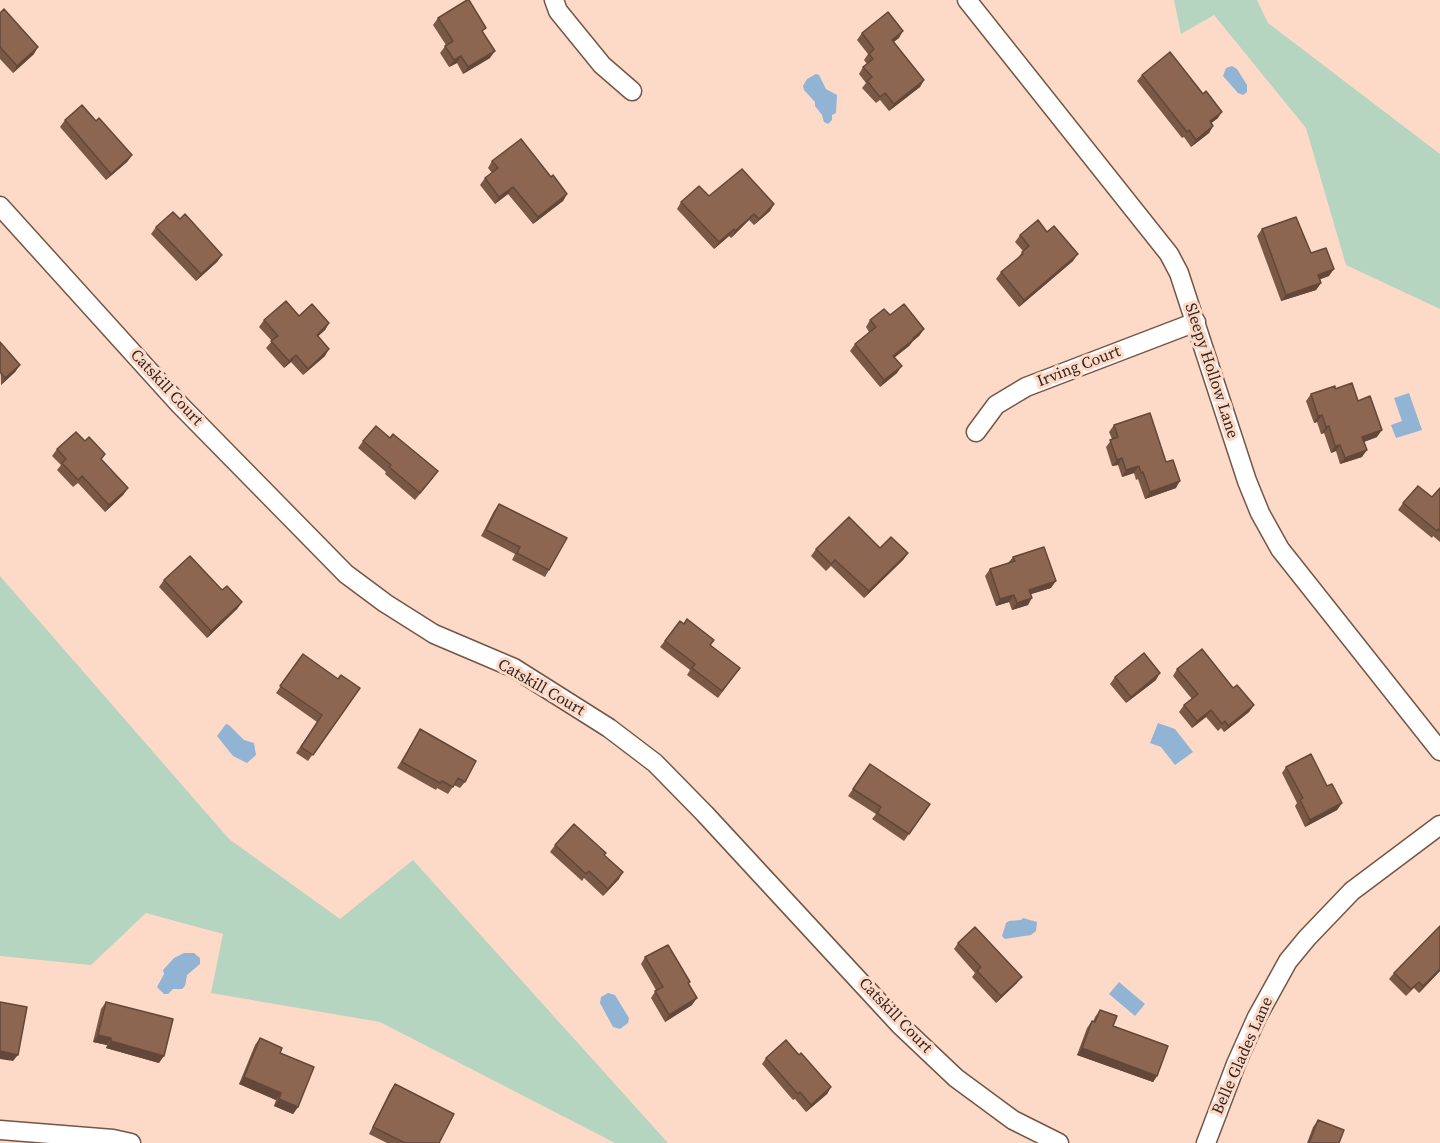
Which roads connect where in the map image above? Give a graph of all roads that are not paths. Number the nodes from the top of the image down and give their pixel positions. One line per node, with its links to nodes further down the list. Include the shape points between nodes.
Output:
1 (554, 0): 3 (street, via 558,11 602,65)
2 (967, 0): 5 (street, Sleepy Hollow Lane, via 1169,254)
3 (632, 91)
4 (0, 206): 11 (street, Catskill Court, via 180,405 346,574 434,634 514,668 609,728 655,763 900,1025 956,1078 1013,1120)
5 (1196, 322): 6 (street, Irving Court, via 1026,387 996,405); 7 (street, Sleepy Hollow Lane, via 1247,481 1280,549)
6 (976, 432)
7 (1440, 751)
8 (1440, 825): 12 (street, Belle Glades Lane, via 1352,891 1288,961 1257,1017)
9 (0, 1130): 10 (street)
10 (131, 1143)
11 (1059, 1143)
12 (1206, 1143)

